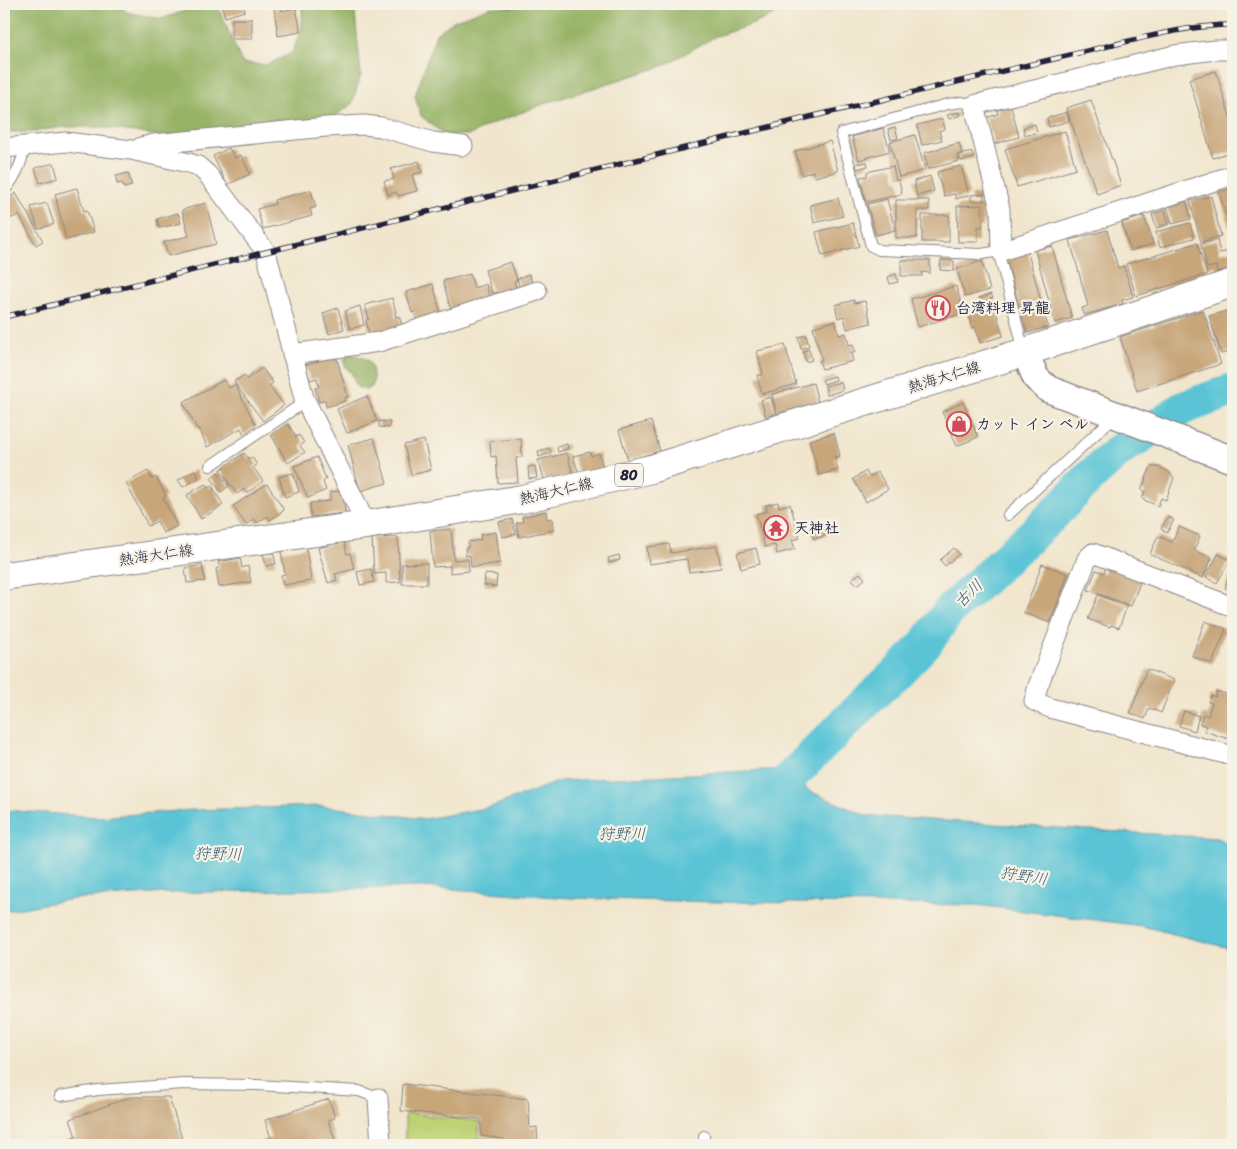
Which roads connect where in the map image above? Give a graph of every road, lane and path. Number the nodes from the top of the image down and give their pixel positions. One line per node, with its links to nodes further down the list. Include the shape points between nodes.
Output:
1 (1233, 50): 2 (street, via 1175,55)
2 (974, 105): 9 (street, via 1000,209); 9 (lane, via 962,102 948,104 841,133 871,246 879,250 980,254)
3 (24, 146): 5 (street); 6 (street, via 66,142); 8 (lane, via 19,168)
4 (463, 146): 6 (street, via 364,126 154,144)
5 (4, 148)
6 (131, 150): 13 (street, via 189,163 208,175 266,252)
7 (1233, 175): 9 (street)
8 (4, 191)
9 (1001, 251): 12 (lane, via 1000,258)
10 (1233, 283): 12 (main road, 熱海大仁線 / 80)
11 (537, 291): 13 (street, via 379,342)
12 (1025, 352): 15 (street, via 1036,378 1048,389); 19 (main road, 熱海大仁線 / 80, via 652,469 522,499)
13 (292, 354): 14 (street)
14 (306, 401): 17 (lane); 19 (street)
15 (1121, 417): 16 (street); 18 (lane)
16 (1233, 460)
17 (210, 466)
18 (1008, 515)
19 (366, 525): 20 (main road, 熱海大仁線 / 80)
20 (4, 576)
21 (1233, 607): 22 (street, via 1093,553 1086,559 1034,701)
22 (1233, 756)
23 (60, 1096): 24 (lane, via 183,1084 359,1091)
24 (378, 1098): 25 (street)
25 (381, 1145)

